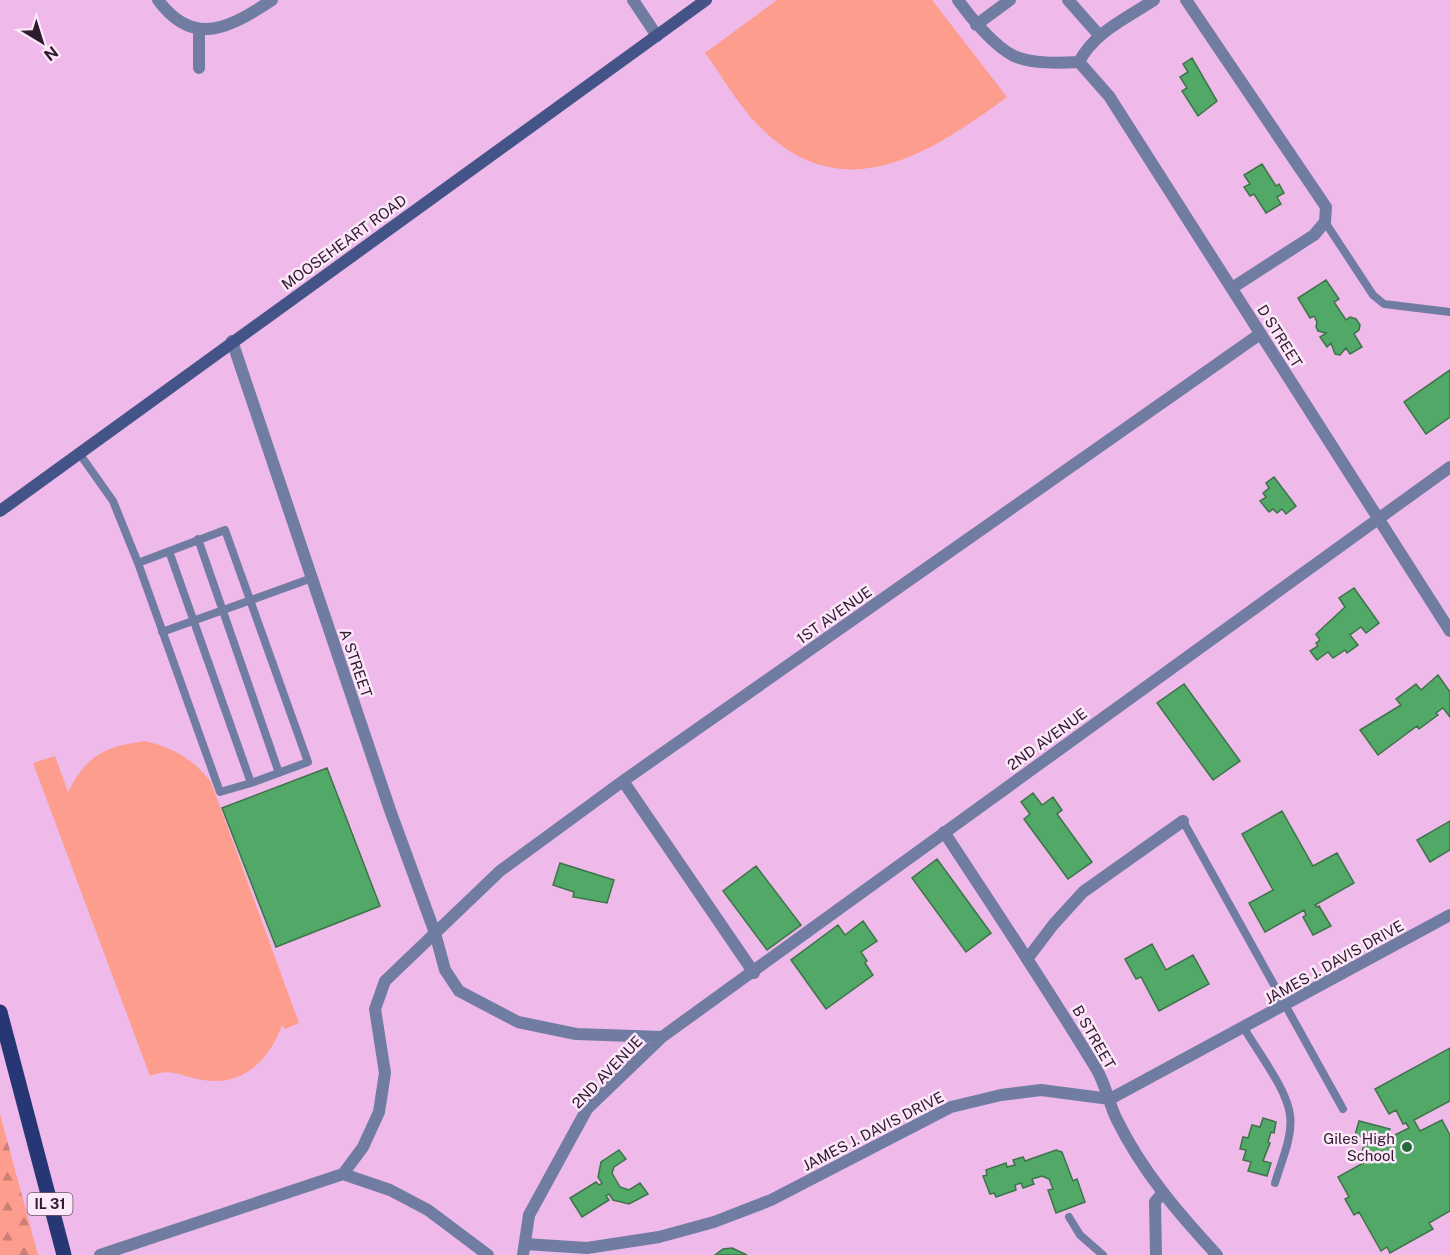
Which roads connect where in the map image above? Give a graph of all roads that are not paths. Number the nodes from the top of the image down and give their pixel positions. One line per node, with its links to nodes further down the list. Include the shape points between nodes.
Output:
1 (158, 0): 11 (street, via 178,22)
2 (272, 0): 11 (street, via 232,25)
3 (633, 0): 13 (street)
4 (706, 0): 13 (main road, MOOSEHEART ROAD)
5 (958, 0): 10 (street)
6 (1010, 0): 10 (street)
7 (1068, 0): 12 (street)
8 (1155, 0): 12 (street)
9 (1186, 0): 16 (street, via 1326,207)
10 (976, 25): 14 (street, via 1014,56 1052,63)
11 (199, 30): 15 (street)
12 (1100, 35): 14 (street, via 1087,46)
13 (657, 36): 20 (main road, MOOSEHEART ROAD)
14 (1079, 62): 17 (street, D STREET, via 1109,96)
15 (199, 68)
16 (1325, 222): 17 (street, via 1314,235); 18 (lane, via 1373,295 1384,304)
17 (1232, 288): 19 (street, D STREET)
18 (1450, 312)
19 (1260, 334): 24 (street, D STREET); 35 (street, 1ST AVENUE)
20 (231, 341): 21 (main road, MOOSEHEART ROAD); 28 (street, A STREET)
21 (79, 453): 23 (main road, MOOSEHEART ROAD); 27 (lane, via 113,501)
22 (1450, 467): 24 (street, 2ND AVENUE)
23 (0, 511)
24 (1378, 517): 32 (street, D STREET); 38 (street, 2ND AVENUE)
25 (198, 539): 26 (lane); 29 (lane, via 225,530); 30 (lane)
26 (169, 551): 27 (lane); 31 (lane)
27 (138, 564): 33 (lane)
28 (312, 578): 29 (lane); 40 (street, A STREET)
29 (250, 600): 30 (lane); 34 (lane, via 308,762)
30 (222, 610): 31 (lane); 34 (lane)
31 (193, 620): 33 (lane); 36 (lane)
32 (1450, 631)
33 (162, 632): 36 (lane, via 220,792)
34 (279, 773): 36 (lane)
35 (623, 781): 40 (street, 1ST AVENUE, via 500,871); 42 (street)
36 (251, 783)
37 (1183, 821): 41 (street, via 1083,892); 44 (lane)
38 (944, 832): 41 (street, B STREET); 42 (street, 2ND AVENUE)
39 (1450, 915): 44 (street, JAMES J. DAVIS DRIVE)
40 (435, 933): 43 (street, A STREET, via 445,970); 50 (street, 1ST AVENUE, via 385,981 375,1009 385,1073 379,1112 363,1147)
41 (1028, 958): 48 (street, B STREET, via 1100,1075)
42 (754, 973): 47 (street, 2ND AVENUE)
43 (459, 992): 47 (street, 2ND AVENUE, via 518,1022 576,1034)
44 (1284, 1006): 46 (street, JAMES J. DAVIS DRIVE); 49 (lane)
45 (0, 1012): 55 (main road, IL 31)
46 (1244, 1028): 48 (street, JAMES J. DAVIS DRIVE); 51 (lane, via 1286,1100 1290,1114 1287,1144)
47 (662, 1037): 54 (street, 2ND AVENUE, via 587,1109 540,1190 529,1215)
48 (1110, 1099): 52 (street, B STREET, via 1116,1119); 54 (street, JAMES J. DAVIS DRIVE, via 1041,1090 951,1107 771,1200 714,1222 659,1237 587,1248)
49 (1343, 1109)
50 (343, 1174): 56 (street); 57 (street, via 390,1190 428,1210)
51 (1275, 1183)
52 (1162, 1192): 59 (street, via 1155,1202); 60 (street, B STREET)
53 (1069, 1217): 58 (lane, via 1080,1235)
54 (524, 1250)
55 (64, 1255)
56 (100, 1255)
57 (488, 1255)
58 (1103, 1255)
59 (1156, 1255)
60 (1217, 1255)

